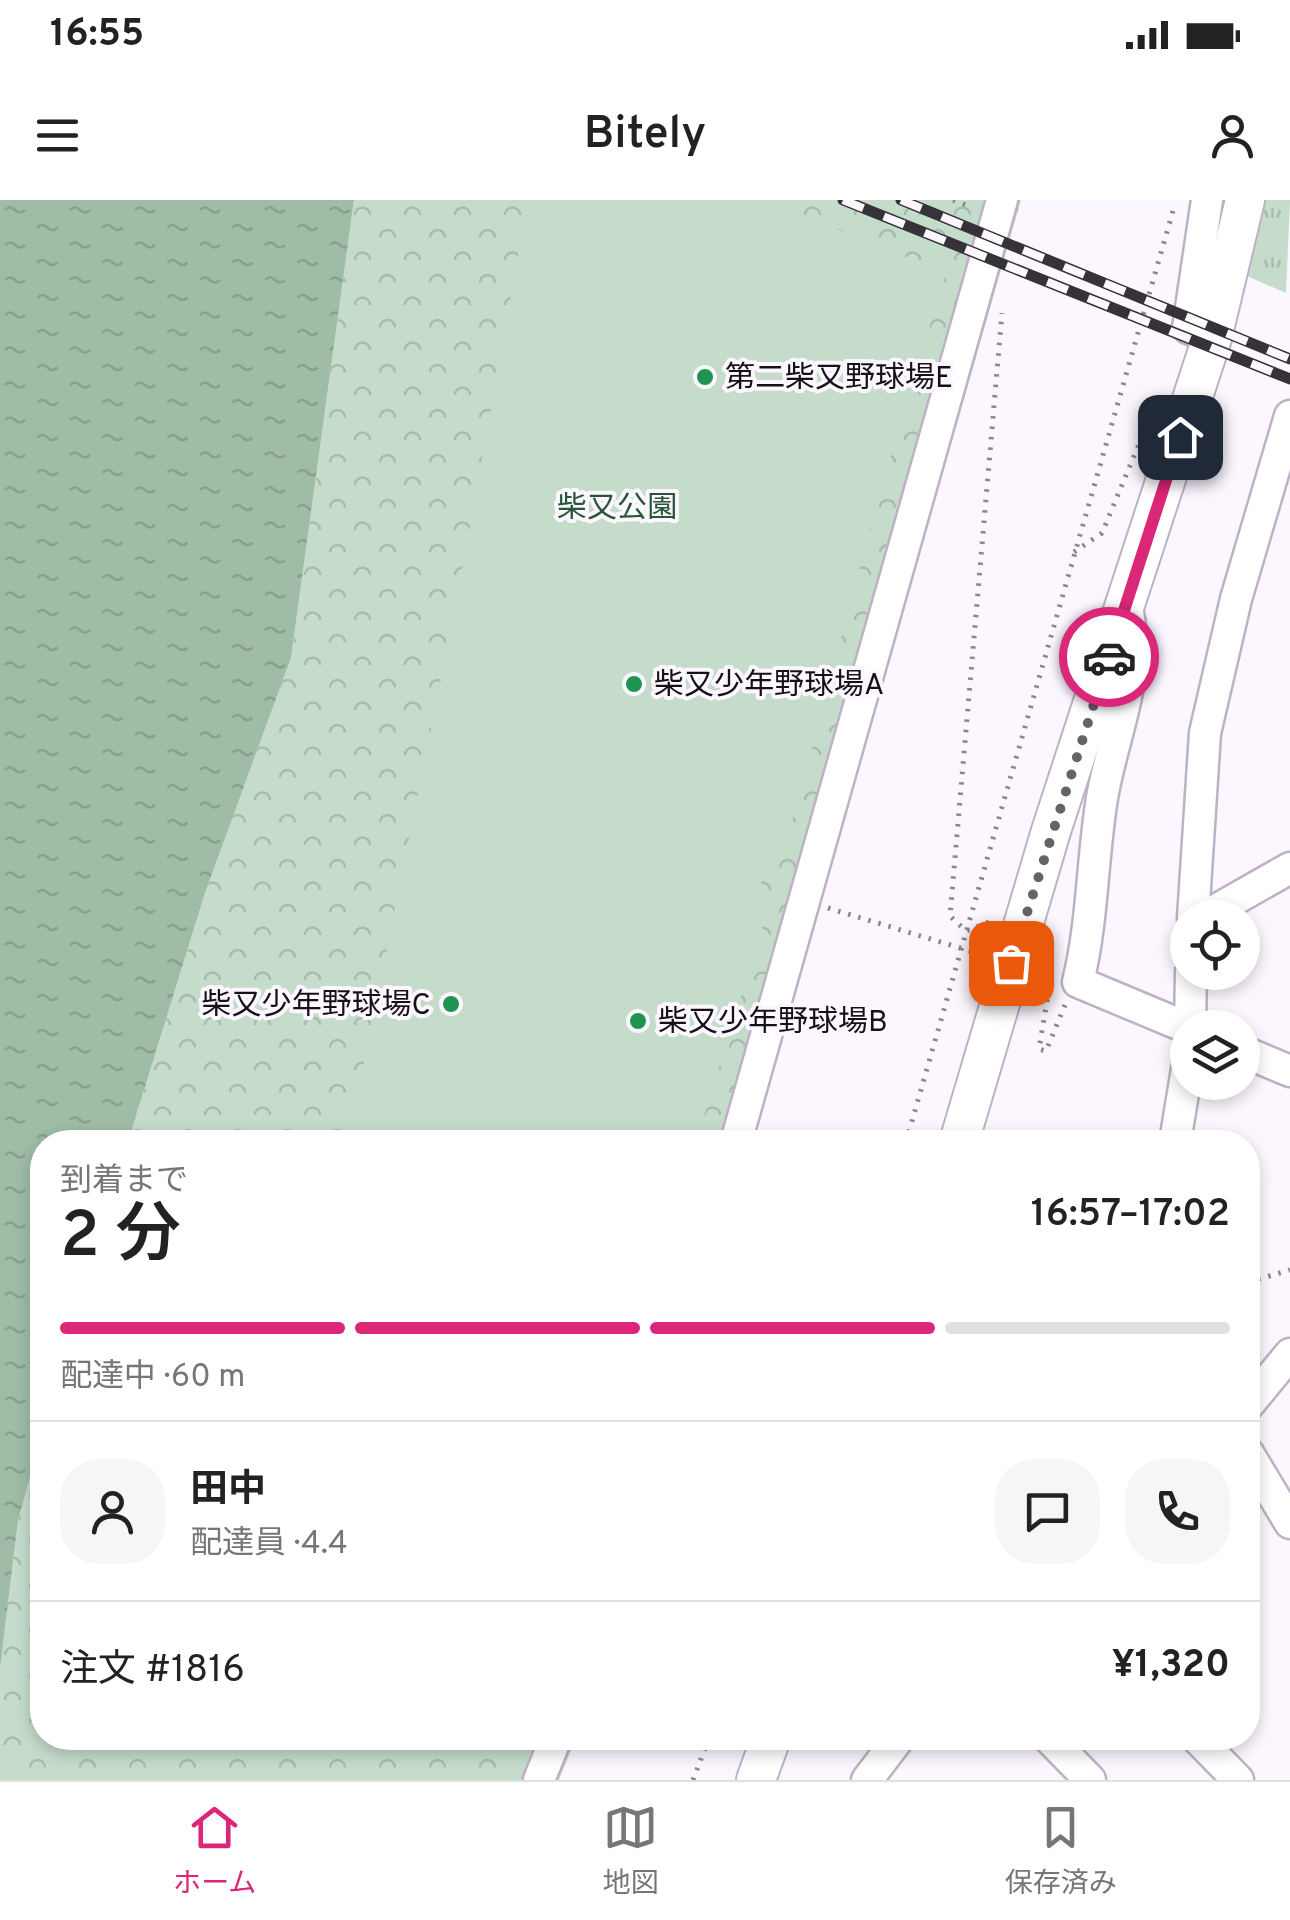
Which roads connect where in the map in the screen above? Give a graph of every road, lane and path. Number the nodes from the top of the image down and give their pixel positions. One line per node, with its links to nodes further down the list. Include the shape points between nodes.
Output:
1 (1002, 200): 23 (street)
2 (1176, 200): 10 (path)
3 (1207, 200): 6 (street, via 1188,328)
4 (1245, 200): 6 (main road)
5 (1002, 310): 16 (path, via 950,916)
6 (1212, 338): 11 (main road)
7 (1153, 410): 10 (path, via 1102,533)
8 (1290, 416): 9 (street)
9 (1279, 500): 13 (street, via 1236,598 1204,733)
10 (1074, 552): 16 (path)
11 (1126, 609): 19 (street, via 1134,654 1102,798 1078,982); 25 (main road, via 1051,830)
12 (1286, 876): 14 (street)
13 (1193, 900)
14 (1238, 900)
15 (838, 911): 17 (path)
16 (966, 932): 17 (path)
17 (961, 948): 18 (path); 24 (path)
18 (975, 952)
19 (1170, 1020)
20 (1260, 1058): 21 (street)
21 (1290, 1070)
22 (1182, 1100): 26 (street)
23 (739, 1130)
24 (909, 1130)
25 (962, 1130)
26 (1177, 1130)
27 (1290, 1270): 28 (path)
28 (1260, 1279)
29 (1290, 1354): 30 (street)
30 (1260, 1390)
31 (1260, 1473): 32 (street)
32 (1290, 1523)
33 (551, 1750): 39 (street)
34 (704, 1750): 40 (path)
35 (767, 1750): 41 (main road)
36 (889, 1750): 42 (street)
37 (1061, 1750): 43 (street)
38 (1209, 1750): 44 (street)
39 (540, 1780)
40 (693, 1780)
41 (756, 1780)
42 (867, 1780)
43 (1090, 1780)
44 (1238, 1780)

